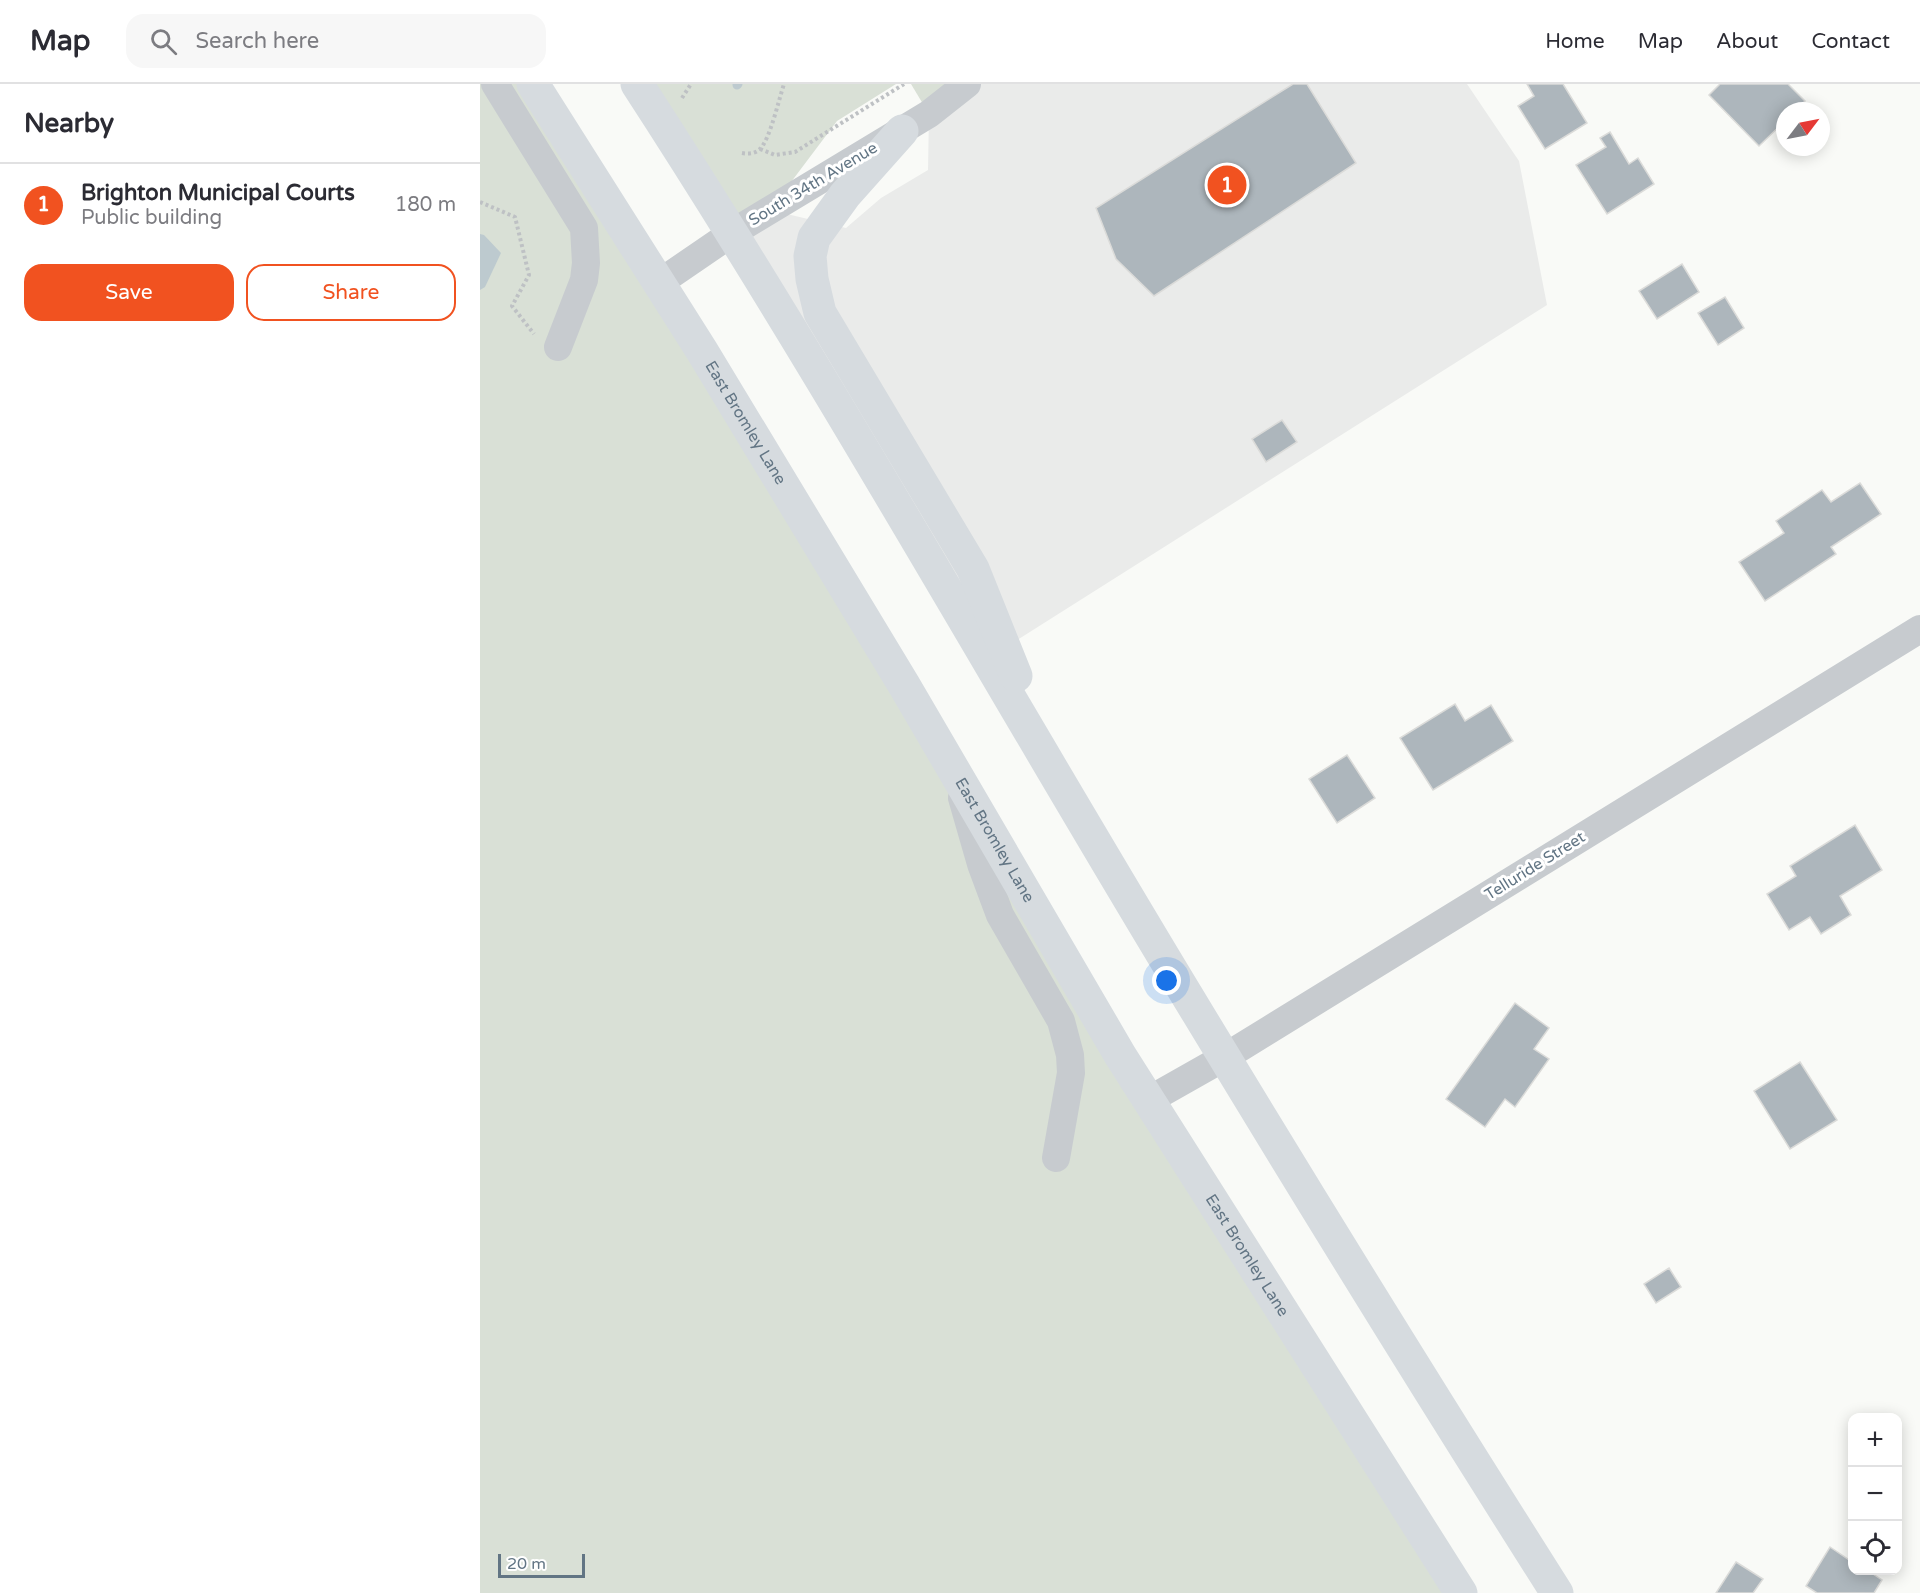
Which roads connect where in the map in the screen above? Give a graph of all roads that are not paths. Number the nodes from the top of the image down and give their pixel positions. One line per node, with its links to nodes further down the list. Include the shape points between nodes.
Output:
1 (495, 84): 8 (street, via 584,228 584,280)
2 (533, 84): 7 (main road, East Bromley Lane)
3 (637, 84): 6 (main road)
4 (967, 84): 5 (street, South 34th Avenue)
5 (902, 131): 6 (street, South 34th Avenue); 10 (main road, via 845,195 814,238 810,256 820,313 973,569)
6 (732, 233): 7 (street, South 34th Avenue); 10 (main road)
7 (659, 283): 11 (main road, East Bromley Lane)
8 (546, 341)
9 (1920, 630): 12 (street, Telluride Street)
10 (1056, 774): 12 (main road)
11 (956, 776): 13 (main road, East Bromley Lane); 14 (street, via 1000,915 1061,1021 1070,1055 1071,1073)
12 (1225, 1057): 13 (street, Telluride Street); 16 (main road)
13 (1149, 1100): 15 (main road, East Bromley Lane)
14 (1056, 1158)
15 (1461, 1593)
16 (1557, 1593)

